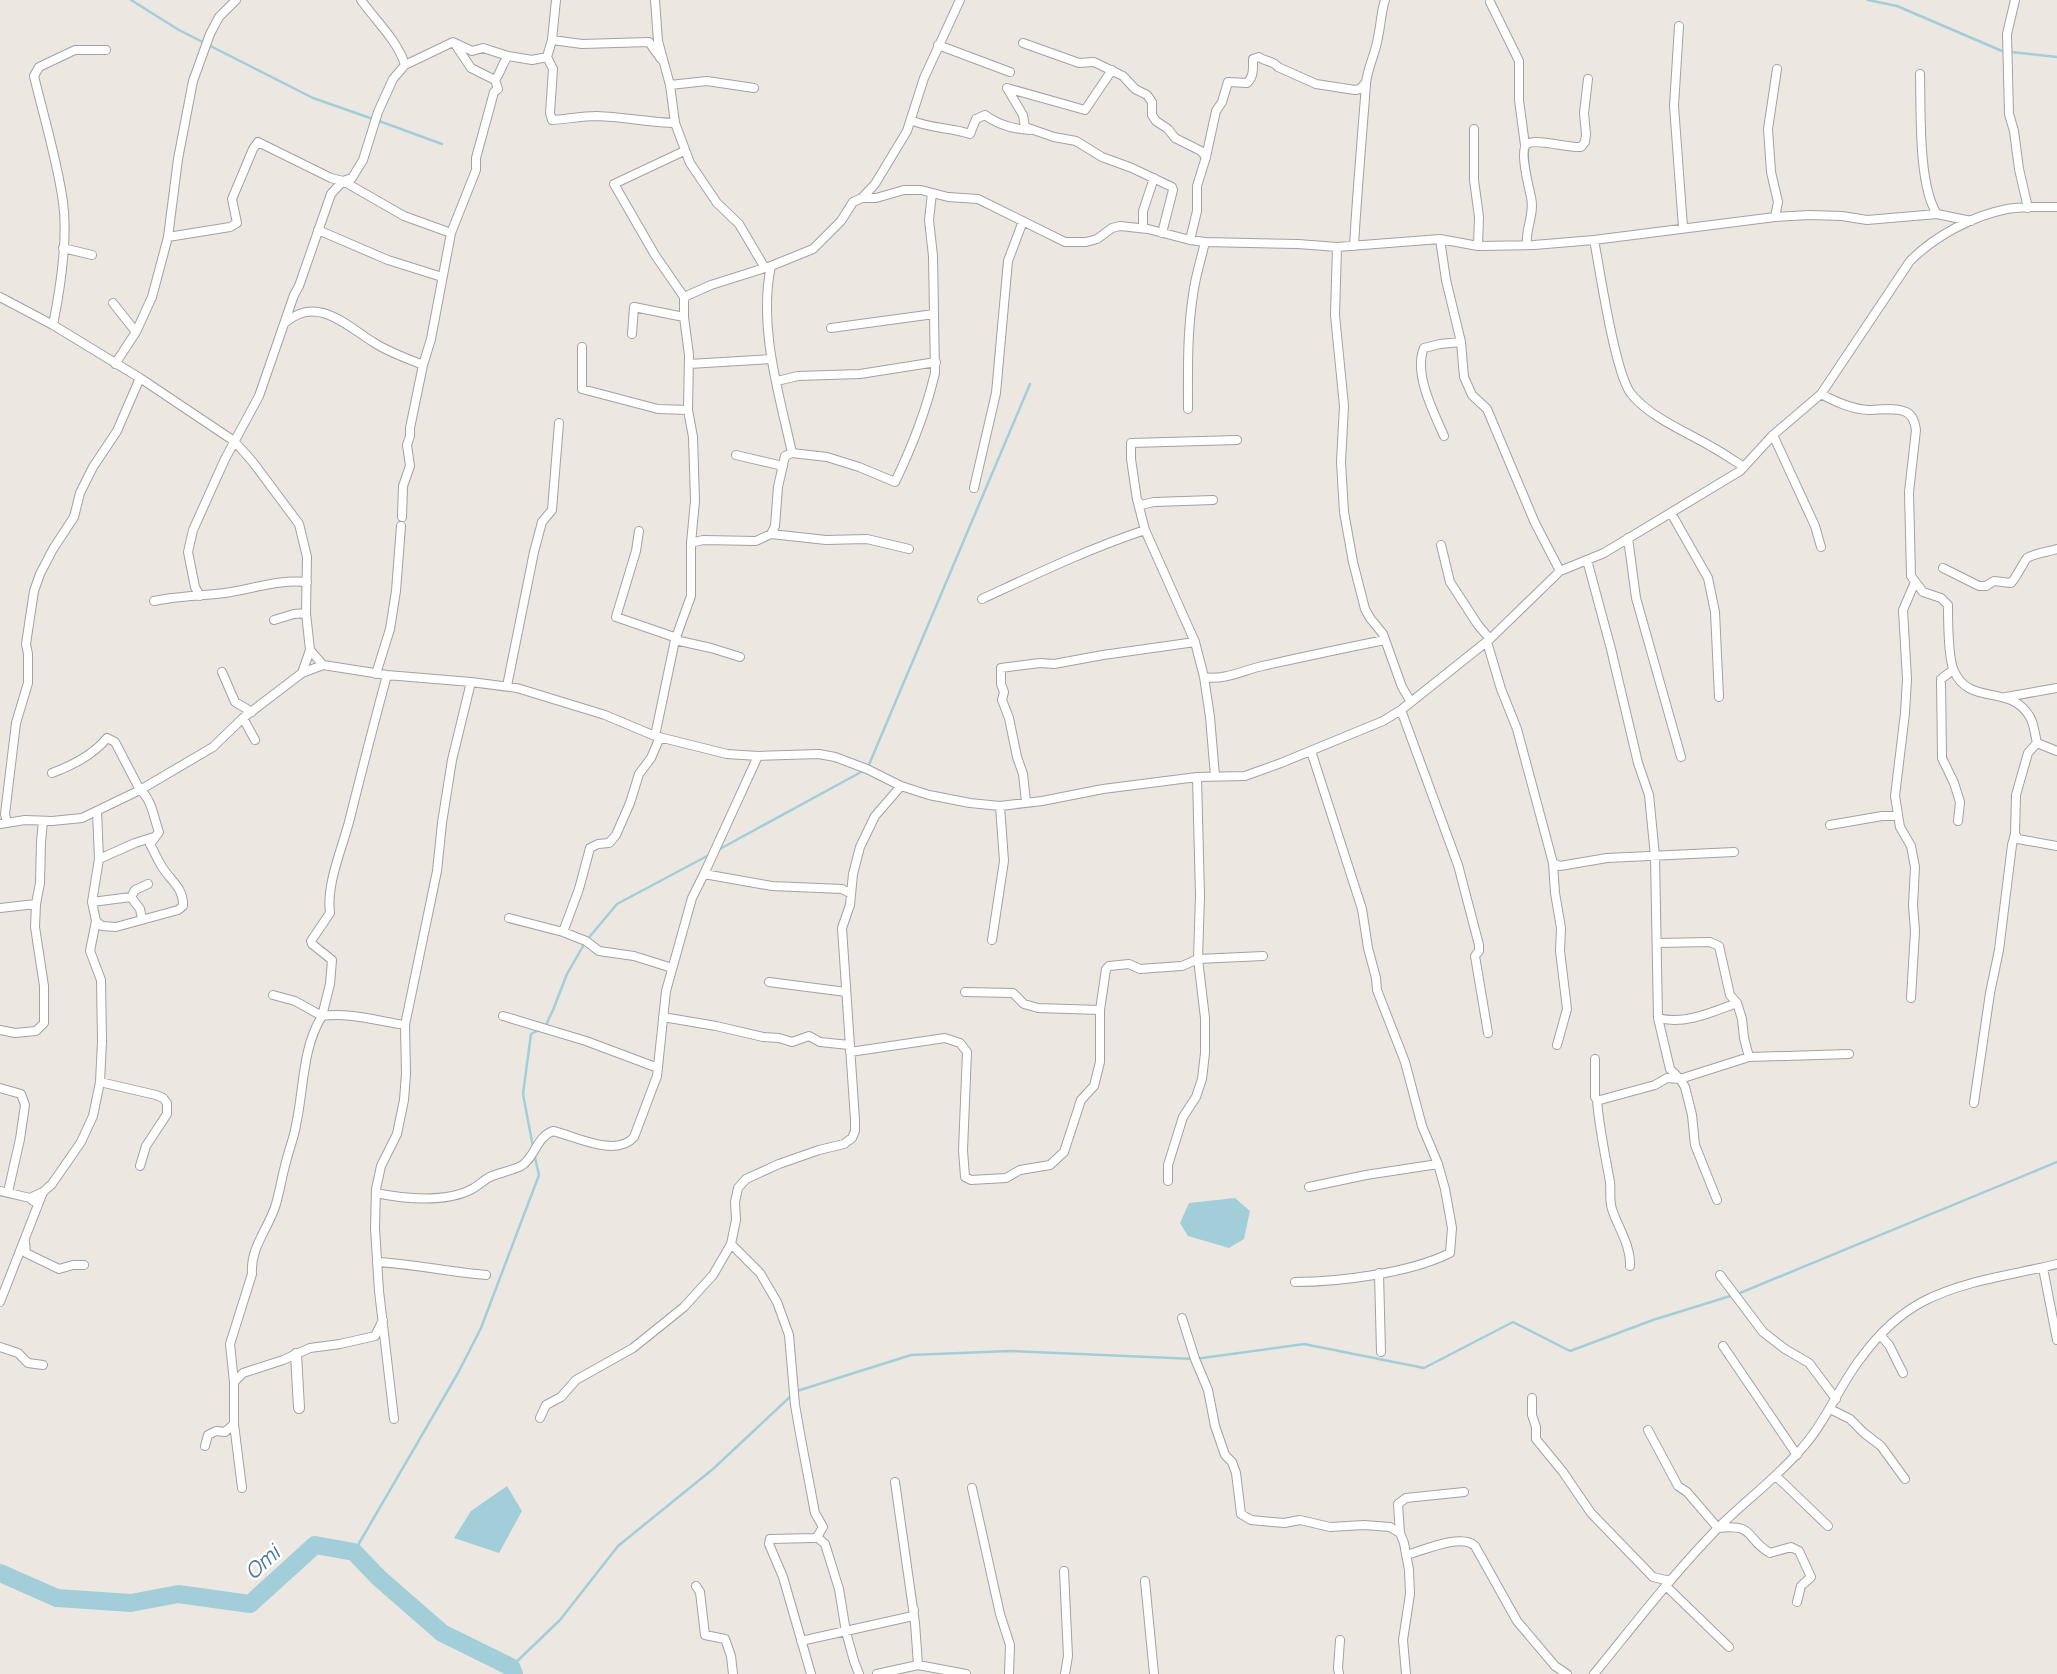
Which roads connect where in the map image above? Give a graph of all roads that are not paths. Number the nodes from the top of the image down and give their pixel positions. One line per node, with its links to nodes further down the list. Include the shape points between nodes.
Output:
1 (236, 0): 50 (street, via 219,17 193,81)
2 (361, 0): 18 (street)
3 (556, 0): 10 (street)
4 (655, 0): 17 (street)
5 (960, 0): 13 (street)
6 (1383, 0): 25 (street)
7 (2015, 0): 40 (street, via 2007,34 2009,114)
8 (1490, 2): 32 (street, via 1519,61)
9 (1679, 26): 45 (street, via 1674,106)
10 (552, 40): 16 (street); 17 (street, via 649,42)
11 (453, 42): 15 (street, via 472,51 483,48); 18 (street); 24 (street, via 471,68)
12 (1023, 43): 20 (street)
13 (938, 45): 21 (street); 28 (street)
14 (106, 50): 59 (street, via 75,50 38,68 34,76 58,174)
15 (508, 56): 16 (street); 24 (street)
16 (547, 57): 29 (street, via 553,69 552,120 595,116)
17 (663, 61): 26 (street)
18 (405, 65): 36 (street, via 378,112 363,160 352,178)
19 (1777, 69): 42 (street, via 1768,129 1778,202)
20 (1112, 70): 31 (street, via 1085,110 1007,88 1025,127); 34 (street, via 1147,95 1156,121)
21 (1010, 72)
22 (1920, 74): 41 (street, via 1925,180)
23 (1588, 79): 32 (street, via 1586,134 1581,147 1543,142)
24 (495, 80): 48 (street, via 498,89 476,170)
25 (1366, 82): 34 (street, via 1355,90 1315,84 1275,62 1253,59 1249,82 1228,82); 56 (street)
26 (670, 85): 27 (street, via 707,80); 29 (street)
27 (754, 88)
28 (911, 120): 31 (street, via 970,134 976,118 985,115 1013,128); 38 (street, via 875,184)
29 (675, 123): 61 (street, via 690,163)
30 (1474, 129): 57 (street)
31 (1037, 130): 35 (street, via 1076,141)
32 (1525, 145): 55 (street, via 1534,207)
33 (682, 152): 64 (street, via 614,184)
34 (1206, 157): 52 (street)
35 (1154, 178): 46 (street, via 1143,211); 49 (street, via 1173,190)
36 (343, 181): 47 (street, via 331,194); 48 (street, via 404,216); 50 (street, via 258,142 232,199 237,223)
37 (932, 193): 38 (street, via 904,190); 43 (street, via 978,199); 66 (street)
38 (862, 198): 61 (street, via 853,202 813,248)
39 (2057, 207): 40 (street)
40 (2028, 208): 44 (street)
41 (1937, 214): 42 (street, via 1867,220); 44 (street)
42 (1775, 217): 45 (street)
43 (1023, 221): 46 (street, via 1065,242 1097,239 1120,226); 94 (street, via 1008,261 996,393)
44 (1971, 221): 82 (street, via 1925,246 1910,261)
45 (1683, 227): 53 (street)
46 (1143, 228): 49 (street)
47 (318, 230): 62 (street); 68 (street)
48 (451, 233): 62 (street)
49 (1162, 233): 52 (street)
50 (168, 237): 71 (street, via 152,297)
51 (1440, 239): 56 (street); 57 (street); 73 (street)
52 (1190, 240): 54 (street)
53 (1594, 240): 55 (street); 93 (street, via 1618,364 1630,393 1689,436)
54 (1205, 242): 58 (street); 83 (street, via 1193,295)
55 (1527, 245): 57 (street)
56 (1354, 246): 58 (street)
57 (1478, 246)
58 (1337, 247): 120 (street, via 1335,315 1344,406 1344,512 1365,609)
59 (62, 248): 60 (street); 69 (street)
60 (92, 255)
61 (768, 267): 64 (street); 75 (street)
62 (442, 277): 79 (street)
63 (0, 297): 69 (street)
64 (684, 297): 67 (street)
65 (113, 303): 71 (street)
66 (934, 314): 70 (street); 76 (street)
67 (684, 317): 72 (street, via 634,307); 78 (street)
68 (284, 324): 79 (street, via 292,317 317,311); 89 (street, via 259,396)
69 (53, 325): 77 (street)
70 (831, 328)
71 (136, 332): 77 (street)
72 (632, 334)
73 (1461, 342): 87 (street, via 1424,348 1420,357 1426,395); 111 (street, via 1464,377 1472,396 1487,409)
74 (582, 347): 84 (street, via 582,389 658,409)
75 (771, 359): 78 (street); 81 (street)
76 (936, 362): 81 (street); 90 (street, via 931,391 895,482 827,457)
77 (115, 364): 80 (street)
78 (689, 364): 84 (street)
79 (423, 365): 98 (street, via 407,445 410,466 403,486)
80 (140, 379): 89 (street); 159 (street, via 34,591 26,644 28,683 16,723)
81 (777, 381): 90 (street)
82 (1821, 394): 86 (street); 113 (street, via 1841,405 1865,410 1908,412 1915,421 1909,492 1911,576)
83 (1188, 409)
84 (688, 410): 104 (street, via 695,501)
85 (559, 422): 133 (street, via 552,510 542,522 534,552)
86 (1773, 435): 93 (street); 106 (street)
87 (1444, 436)
88 (1237, 440): 96 (street, via 1131,443)
89 (234, 441): 112 (street, via 299,524); 114 (street, via 193,530 188,552)
90 (792, 453): 92 (street, via 785,456)
91 (736, 455): 92 (street)
92 (783, 466): 102 (street)
93 (1744, 467): 97 (street)
94 (974, 488)
95 (1213, 500): 96 (street)
96 (1138, 503): 100 (street)
97 (1671, 513): 103 (street); 135 (street, via 1708,578 1715,612)
98 (402, 517)
99 (401, 526): 129 (street, via 390,629)
100 (1145, 530): 115 (street); 122 (street)
101 (639, 531): 119 (street, via 616,617)
102 (771, 534): 104 (street, via 756,541); 107 (street, via 867,539)
103 (1628, 538): 109 (street); 147 (street, via 1636,598)
104 (691, 543): 119 (street, via 691,596)
105 (1441, 545): 121 (street, via 1450,582)
106 (1821, 547)
107 (909, 549)
108 (2057, 549): 110 (street, via 2024,560 2011,583 1994,580 1979,586)
109 (1587, 560): 111 (street); 165 (street, via 1647,783)
110 (1943, 568)
111 (1560, 571): 121 (street)
112 (307, 582): 114 (street, via 290,580); 117 (street)
113 (1915, 582): 126 (street, via 1923,592 1948,605); 156 (street, via 1903,610 1907,679)
114 (201, 596): 116 (street)
115 (982, 599)
116 (154, 601)
117 (306, 613): 118 (street); 123 (street)
118 (274, 621)
119 (676, 639): 124 (street); 141 (street)
120 (1385, 640): 131 (street); 137 (street)
121 (1488, 640): 137 (street); 167 (street)
122 (1195, 642): 131 (street); 153 (street, via 1001,668 1002,700)
123 (310, 650): 125 (street); 128 (street)
124 (740, 657)
125 (323, 665): 128 (street); 129 (street)
126 (1953, 670): 136 (street, via 1975,693); 158 (street, via 1941,679 1942,758 1960,802)
127 (222, 673): 139 (street, via 235,702)
128 (302, 673): 139 (street)
129 (376, 674): 130 (street)
130 (387, 675): 132 (street); 191 (street, via 340,850 330,913 311,940 332,960)
131 (1204, 677): 149 (street)
132 (471, 682): 133 (street); 195 (street, via 452,760 437,871)
133 (507, 686): 141 (street, via 564,701)
134 (2057, 688): 136 (street)
135 (1719, 697)
136 (2006, 697): 143 (street, via 2029,715)
137 (1411, 702): 138 (street)
138 (1401, 710): 144 (street); 197 (street, via 1461,878 1479,945 1475,956)
139 (251, 712): 140 (street)
140 (243, 718): 142 (street); 152 (street, via 213,747)
141 (657, 737): 146 (street, via 727,754); 178 (street, via 616,835 609,843 590,848)
142 (255, 740)
143 (2038, 743): 145 (street); 161 (street, via 2028,753 2016,795)
144 (1311, 751): 149 (street, via 1245,776); 210 (street, via 1362,909 1377,990)
145 (2057, 751)
146 (758, 756): 151 (street, via 835,757); 168 (street)
147 (1681, 757)
148 (52, 773): 152 (street, via 99,748 107,738 116,742)
149 (1215, 776): 150 (street)
150 (1197, 777): 153 (street); 182 (street)
151 (901, 786): 154 (street); 170 (street, via 875,816 860,847)
152 (140, 790): 155 (street); 162 (street, via 150,802 159,832)
153 (1026, 802): 154 (street)
154 (1000, 806): 179 (street, via 1004,861)
155 (97, 811): 157 (street, via 82,818); 166 (street)
156 (1897, 816): 160 (street); 188 (street, via 1915,867)
157 (43, 821): 159 (street); 173 (street)
158 (1958, 821)
159 (3, 823)
160 (1830, 825)
161 (2015, 834): 163 (street, via 2018,839); 209 (street)
162 (154, 837): 166 (street); 175 (street, via 150,844 179,889 183,906)
163 (2057, 846)
164 (1734, 852): 165 (street)
165 (1655, 856): 167 (street); 180 (street)
166 (99, 859): 172 (street)
167 (1553, 863): 198 (street, via 1567,1009)
168 (704, 874): 170 (street, via 772,886 842,889); 183 (street, via 692,898)
169 (148, 884): 171 (street)
170 (851, 894): 185 (street, via 842,929)
171 (131, 897): 172 (street); 175 (street)
172 (92, 902): 177 (street)
173 (36, 904): 174 (street); 196 (street, via 44,1023 36,1031)
174 (0, 908)
175 (142, 919): 177 (street, via 116,927)
176 (509, 919): 178 (street)
177 (96, 921): 206 (street, via 90,951 101,981)
178 (563, 932): 183 (street, via 599,951)
179 (992, 940)
180 (1657, 943): 189 (street, via 1710,942 1720,946 1730,995); 194 (street)
181 (1263, 956): 182 (street)
182 (1198, 959): 190 (street, via 1182,966 1109,966); 212 (street, via 1205,1018 1202,1079 1184,1116 1168,1165)
183 (672, 968): 193 (street)
184 (769, 982): 185 (street)
185 (846, 992): 199 (street)
186 (965, 992): 190 (street, via 1013,993 1024,1004 1038,1008)
187 (273, 995): 191 (street)
188 (1911, 998)
189 (1737, 1003): 194 (street, via 1700,1016 1670,1021); 201 (street)
190 (1100, 1010): 199 (street, via 1100,1062 1094,1086 1081,1100 1064,1153 1050,1165 993,1180 965,1177 967,1052 960,1043 945,1038)
191 (322, 1016): 195 (street); 242 (street, via 307,1057 296,1126 276,1202 251,1264 252,1274 230,1344)
192 (503, 1016): 203 (street)
193 (663, 1017): 199 (street, via 792,1042 809,1036); 203 (street)
194 (1658, 1018): 204 (street)
195 (405, 1025): 216 (street, via 404,1100)
196 (0, 1030)
197 (1488, 1032)
198 (1557, 1045)
199 (850, 1048): 221 (street, via 852,1138 746,1179 738,1188)
200 (1849, 1054): 201 (street)
201 (1749, 1057): 205 (street)
202 (1594, 1059): 208 (street)
203 (658, 1068): 216 (street, via 629,1143 602,1146 553,1131 546,1133 522,1166 493,1175 470,1190 423,1198)
204 (1669, 1073): 205 (street); 208 (street, via 1655,1085)
205 (1680, 1079): 218 (street, via 1692,1115 1695,1145)
206 (100, 1082): 211 (street, via 156,1095 167,1103 167,1114 146,1146); 215 (street, via 93,1116 81,1142)
207 (0, 1088): 214 (street, via 21,1094 25,1105)
208 (1597, 1100): 225 (street, via 1611,1206 1625,1238)
209 (1974, 1103)
210 (1438, 1164): 213 (street); 227 (street, via 1452,1228 1450,1253)
211 (140, 1166)
212 (1168, 1181)
213 (1309, 1187)
214 (4, 1191): 217 (street)
215 (43, 1192): 217 (street); 219 (street)
216 (376, 1193): 222 (street)
217 (30, 1198): 219 (street)
218 (1717, 1200)
219 (38, 1206): 220 (street)
220 (25, 1239): 224 (street, via 26,1253 59,1269); 231 (street)
221 (731, 1244): 247 (street, via 684,1307 633,1348 576,1380 561,1397 545,1405); 262 (street, via 760,1273 789,1335 801,1439 815,1513 823,1527)
222 (377, 1262): 228 (street); 233 (street)
223 (2057, 1264): 226 (street)
224 (84, 1265)
225 (1630, 1266)
226 (2043, 1268): 234 (street, via 1954,1289 1923,1302); 235 (street)
227 (1379, 1273): 230 (street); 238 (street)
228 (486, 1275)
229 (1720, 1275): 244 (street, via 1754,1322 1808,1363)
230 (1295, 1282)
231 (0, 1302)
232 (1182, 1318): 261 (street, via 1208,1390 1214,1426 1236,1472 1241,1514 1251,1520 1390,1527)
233 (383, 1320): 239 (street, via 375,1336); 248 (street)
234 (1880, 1335): 241 (street); 244 (street)
235 (2057, 1340)
236 (1723, 1346): 252 (street)
237 (0, 1347): 240 (street, via 18,1353 27,1363)
238 (1381, 1352)
239 (296, 1354): 242 (street, via 243,1373); 245 (street)
240 (43, 1365)
241 (1903, 1373)
242 (234, 1382): 249 (street)
243 (1532, 1398): 266 (street, via 1536,1439 1591,1513 1653,1577)
244 (1836, 1399): 246 (street)
245 (299, 1408)
246 (1830, 1409): 252 (street); 254 (street, via 1850,1419 1881,1446)
247 (540, 1418)
248 (394, 1419)
249 (234, 1424): 251 (street, via 225,1432 208,1434); 256 (street)
250 (1648, 1430): 260 (street, via 1678,1486)
251 (205, 1446)
252 (1797, 1455): 253 (street)
253 (1776, 1476): 259 (street); 260 (street)
254 (1905, 1479)
255 (895, 1482): 269 (street)
256 (242, 1488)
257 (972, 1488): 280 (street, via 1010,1645)
258 (1464, 1492): 261 (street, via 1406,1498 1398,1504)
259 (1828, 1526)
260 (1718, 1528): 266 (street); 268 (street, via 1738,1526 1770,1553 1791,1547 1799,1551 1811,1577 1801,1586)
261 (1400, 1533): 263 (street)
262 (817, 1536): 270 (street, via 825,1544 839,1589); 272 (street, via 770,1539 769,1544)
263 (1407, 1555): 284 (street); 285 (street, via 1458,1540 1471,1542 1517,1621)
264 (1064, 1571): 281 (street)
265 (1145, 1581): 282 (street)
266 (1668, 1584): 273 (street); 286 (street)
267 (696, 1586): 275 (street, via 705,1635 725,1639)
268 (1797, 1602)
269 (914, 1610): 270 (street, via 912,1616); 274 (street)
270 (846, 1632): 272 (street); 277 (street)
271 (1340, 1640): 283 (street)
272 (801, 1641): 276 (street)
273 (1728, 1647)
274 (913, 1669): 278 (street); 279 (street)
275 (733, 1674)
276 (811, 1674)
277 (859, 1674)
278 (877, 1674)
279 (966, 1674)
280 (1009, 1674)
281 (1065, 1674)
282 (1154, 1674)
283 (1339, 1674)
284 (1406, 1674)
285 (1567, 1674)
286 (1594, 1674)

